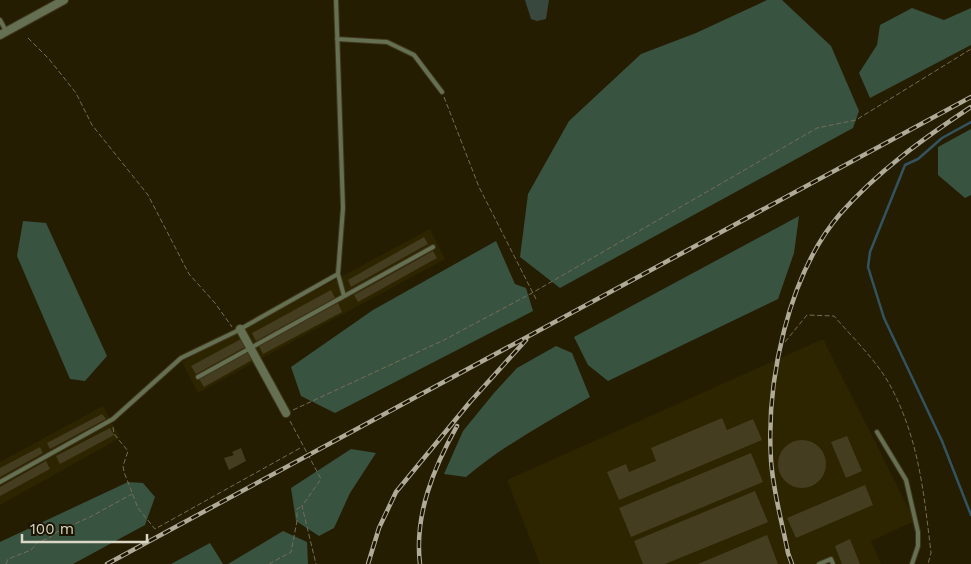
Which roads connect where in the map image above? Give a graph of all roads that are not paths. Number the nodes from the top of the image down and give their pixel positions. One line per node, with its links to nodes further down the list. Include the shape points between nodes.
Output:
1 (64, 0): 4 (street)
2 (336, 0): 5 (lane)
3 (0, 20): 4 (lane)
4 (3, 33)
5 (337, 39): 6 (lane, via 387,42 414,55); 8 (lane, via 343,208)
6 (442, 92)
7 (433, 247): 9 (lane)
8 (338, 274): 9 (lane); 10 (lane)
9 (344, 296): 11 (lane)
10 (238, 330): 11 (street); 15 (lane, via 181,358 113,419)
11 (251, 348): 12 (lane); 13 (street)
12 (198, 377)
13 (286, 413)
14 (877, 432): 18 (lane, via 906,480 918,532 918,546)
15 (0, 482)
16 (820, 564): 17 (lane, via 831,559)
17 (833, 564)
18 (912, 564)

